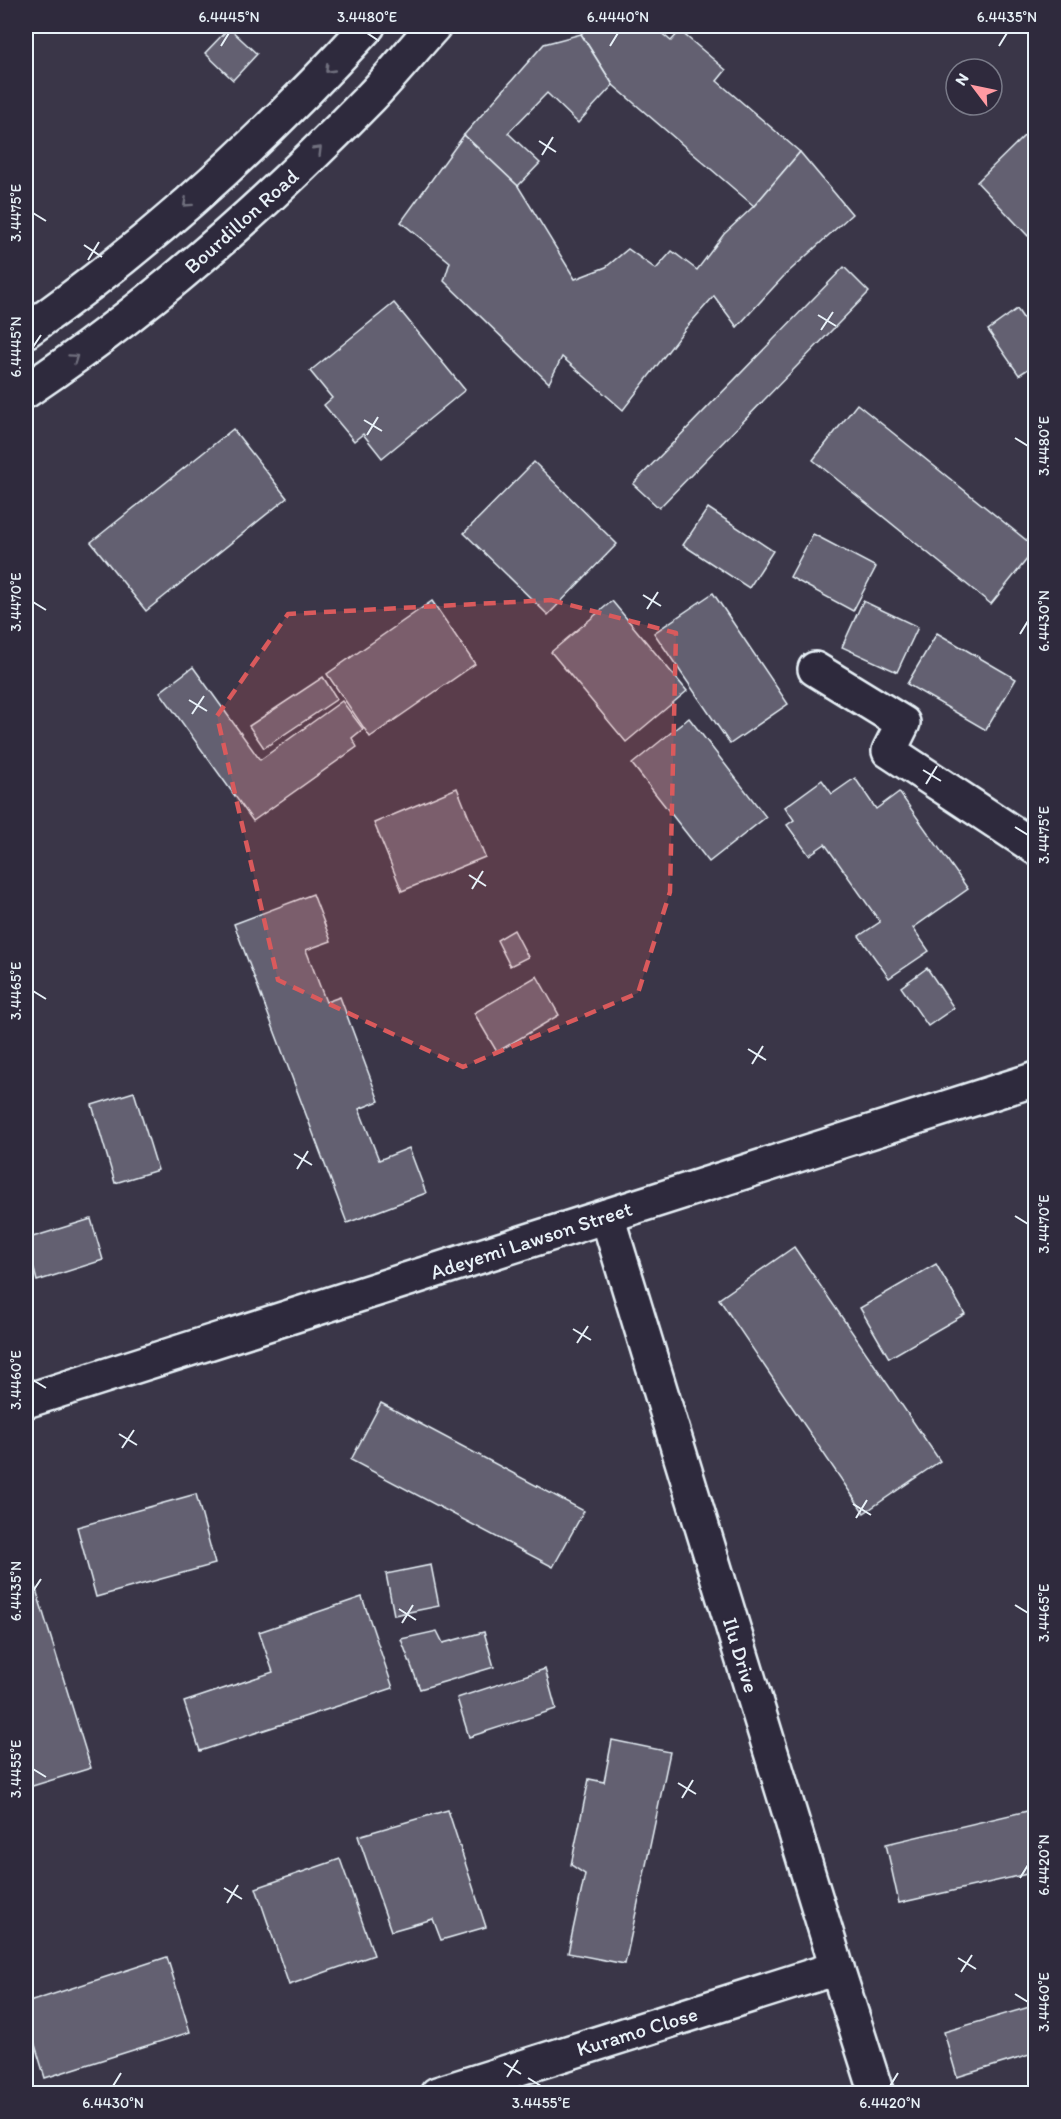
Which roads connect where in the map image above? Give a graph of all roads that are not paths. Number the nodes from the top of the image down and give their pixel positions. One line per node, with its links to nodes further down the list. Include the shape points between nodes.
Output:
1 (368, 26): 3 (street, one-way to 3, via 241,155 86,288)
2 (434, 26): 4 (street, Bourdillon Road, one-way to 2, via 177,278 304,163 372,96)
3 (26, 331)
4 (26, 391)
5 (815, 669): 6 (street, via 903,723 889,751)
6 (1035, 848)
7 (1035, 1079): 8 (street, Adeyemi Lawson Street)
8 (607, 1216): 9 (street, Adeyemi Lawson Street); 10 (street, Ilu Drive)
9 (26, 1401)
10 (837, 1968): 11 (street, Kuramo Close); 12 (street, Ilu Drive)
11 (437, 2094)
12 (877, 2094)

